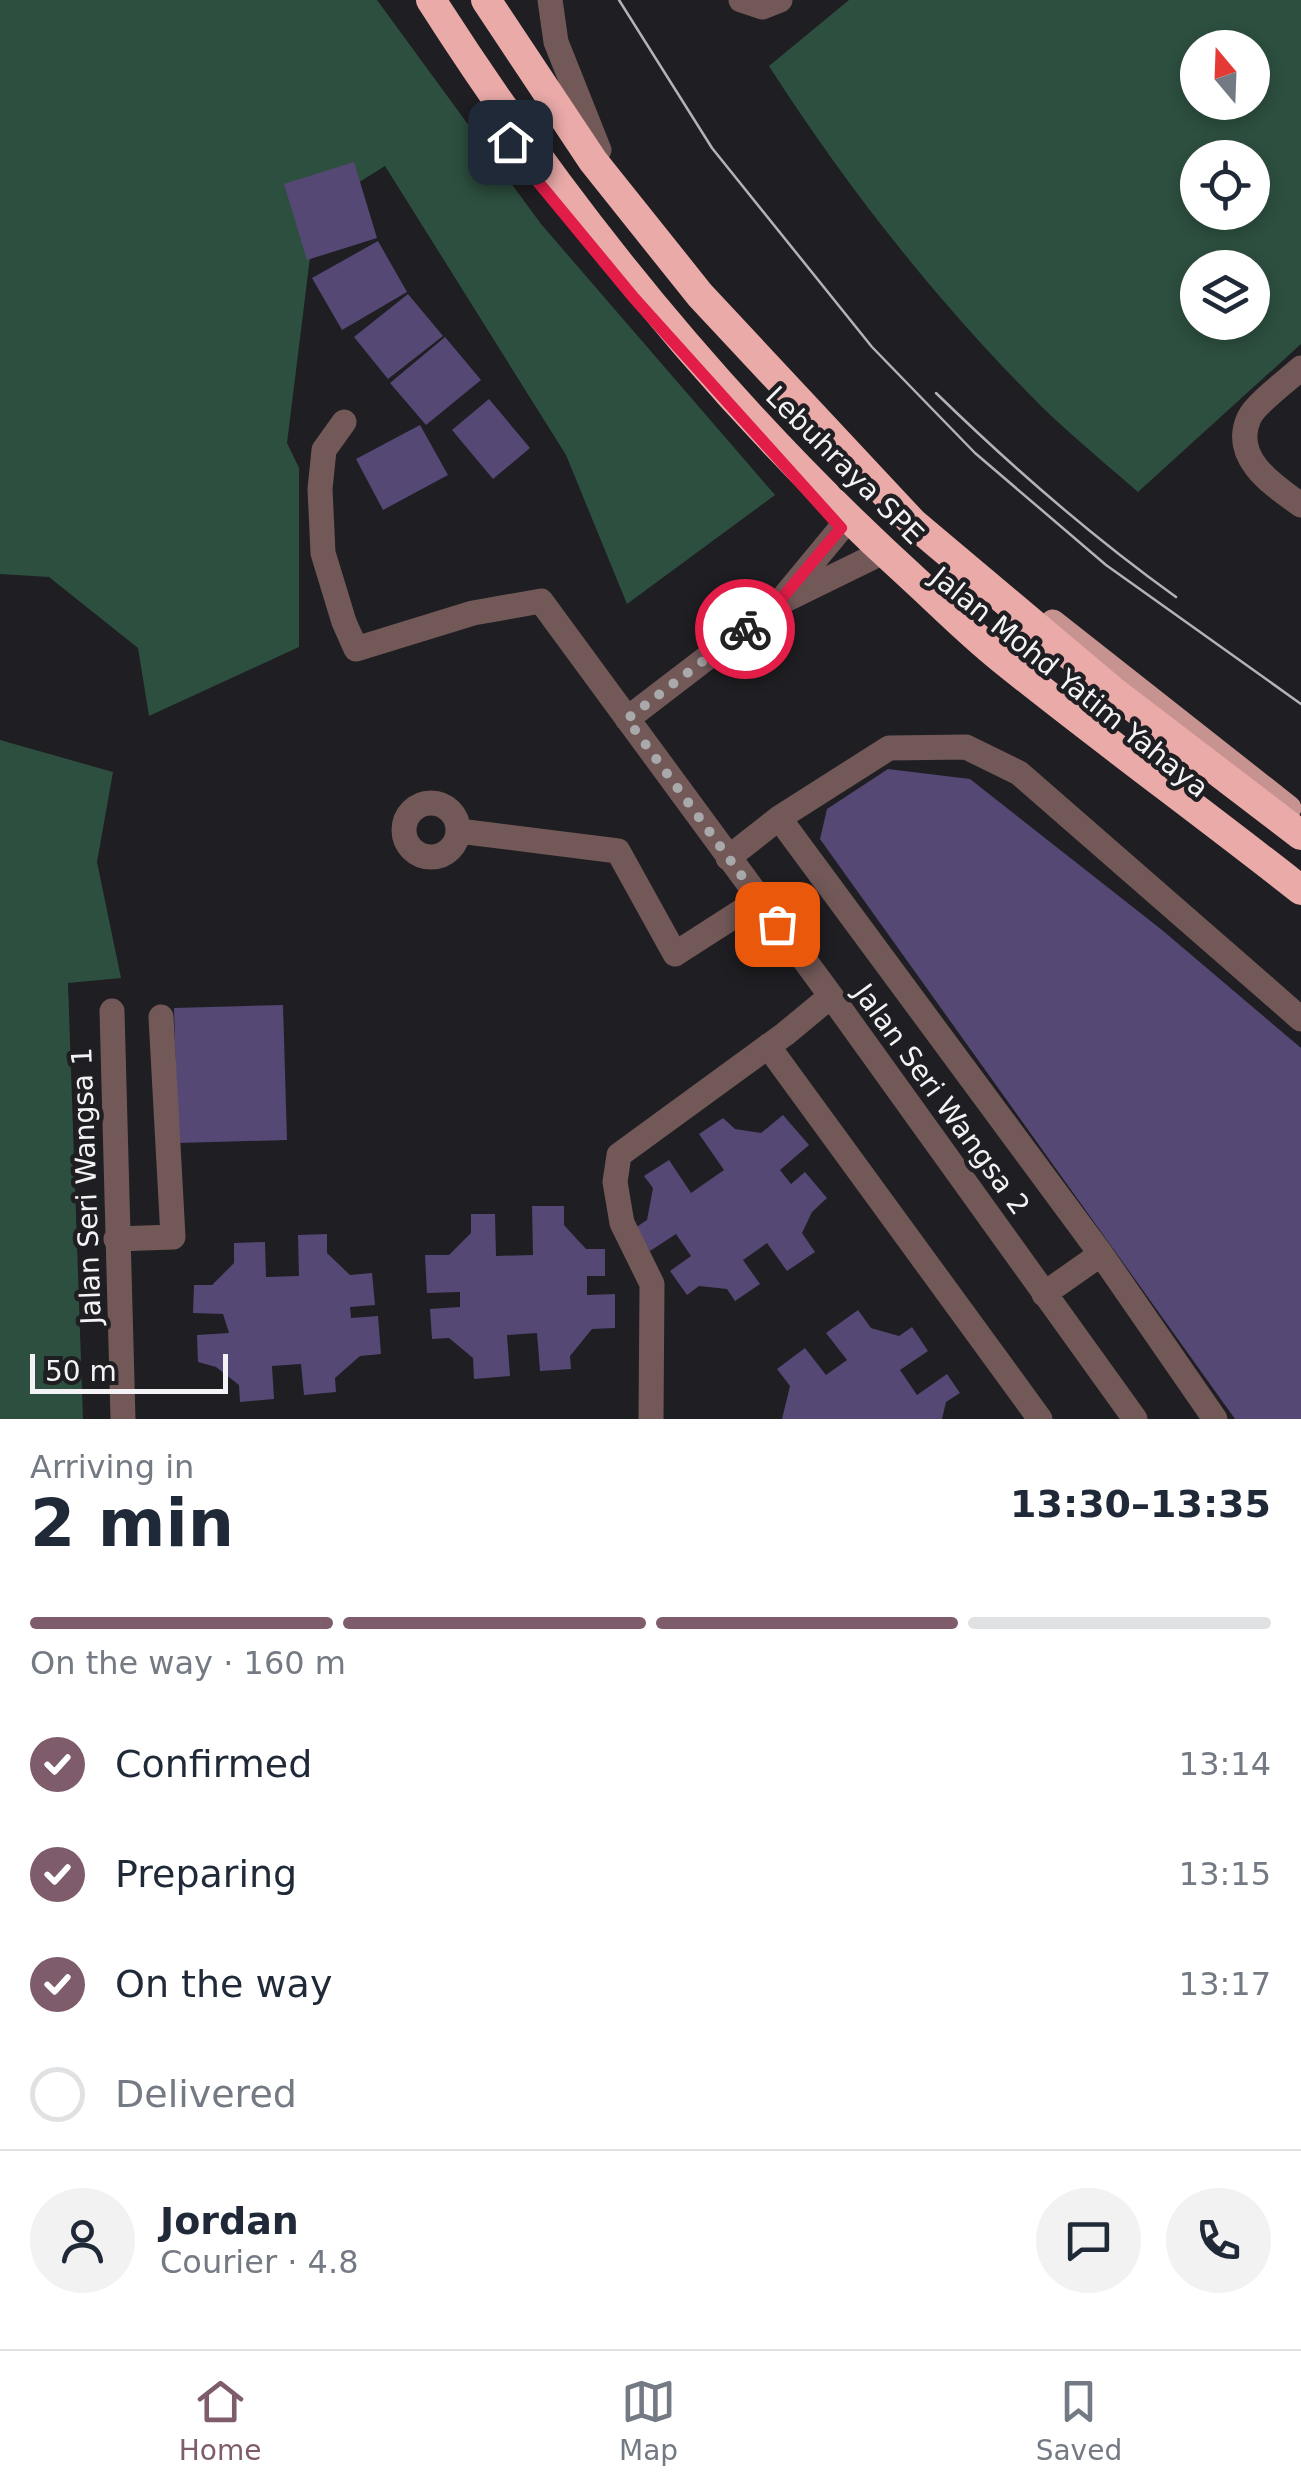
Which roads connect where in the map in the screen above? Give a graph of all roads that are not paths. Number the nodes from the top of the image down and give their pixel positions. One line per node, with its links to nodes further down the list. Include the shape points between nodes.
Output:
1 (414, 0): 8 (main road, Jalan Mohd Yatim Yahaya)
2 (459, 0): 8 (street)
3 (486, 0): 20 (highway, Lebuhraya SPE, via 593,161 700,296 913,523 1115,693)
4 (504, 0): 9 (main road, Jalan Mohd Yatim Yahaya)
5 (550, 0): 9 (street, via 556,42)
6 (741, 0): 7 (street, via 762,7)
7 (780, 0)
8 (432, 14): 13 (main road, Jalan Mohd Yatim Yahaya, via 529,171); 22 (highway, Lebuhraya SPE, bridge, via 601,246 842,515 1000,658)
9 (599, 150): 17 (main road, Jalan Mohd Yatim Yahaya, via 707,288 924,514)
10 (1301, 368): 12 (street, via 1249,416 1244,444 1261,476)
11 (344, 422): 16 (street, Jalan Seri Wangsa 2, via 324,450 322,537 356,649 473,613 541,601)
12 (1301, 505)
13 (841, 528): 14 (main road, Jalan Mohd Yatim Yahaya); 15 (street)
14 (872, 557): 15 (street); 24 (main road, Jalan Mohd Yatim Yahaya, via 1030,694)
15 (777, 604): 16 (street)
16 (627, 719): 21 (street, Jalan Seri Wangsa 2)
17 (1301, 817)
18 (779, 818): 21 (street); 28 (street, via 889,748 966,748 1019,773); 31 (street)
19 (459, 831): 23 (street, via 618,851 675,954)
20 (1301, 835)
21 (728, 858): 23 (street, Jalan Seri Wangsa 2)
22 (1301, 890)
23 (759, 900): 25 (street, Jalan Seri Wangsa 2)
24 (1301, 905)
25 (831, 996): 29 (street); 32 (street, Jalan Seri Wangsa 2)
26 (112, 1012): 30 (street, Jalan Seri Wangsa 1)
27 (161, 1017): 30 (street, via 172,1238)
28 (1301, 1019)
29 (768, 1046): 34 (street, via 619,1155 615,1182 622,1223 652,1284); 35 (street)
30 (116, 1239): 33 (street, Jalan Seri Wangsa 1)
31 (1101, 1254): 32 (street); 37 (street)
32 (1044, 1294): 36 (street, Jalan Seri Wangsa 2)
33 (124, 1419)
34 (652, 1419)
35 (1040, 1419)
36 (1135, 1419)
37 (1215, 1419)

